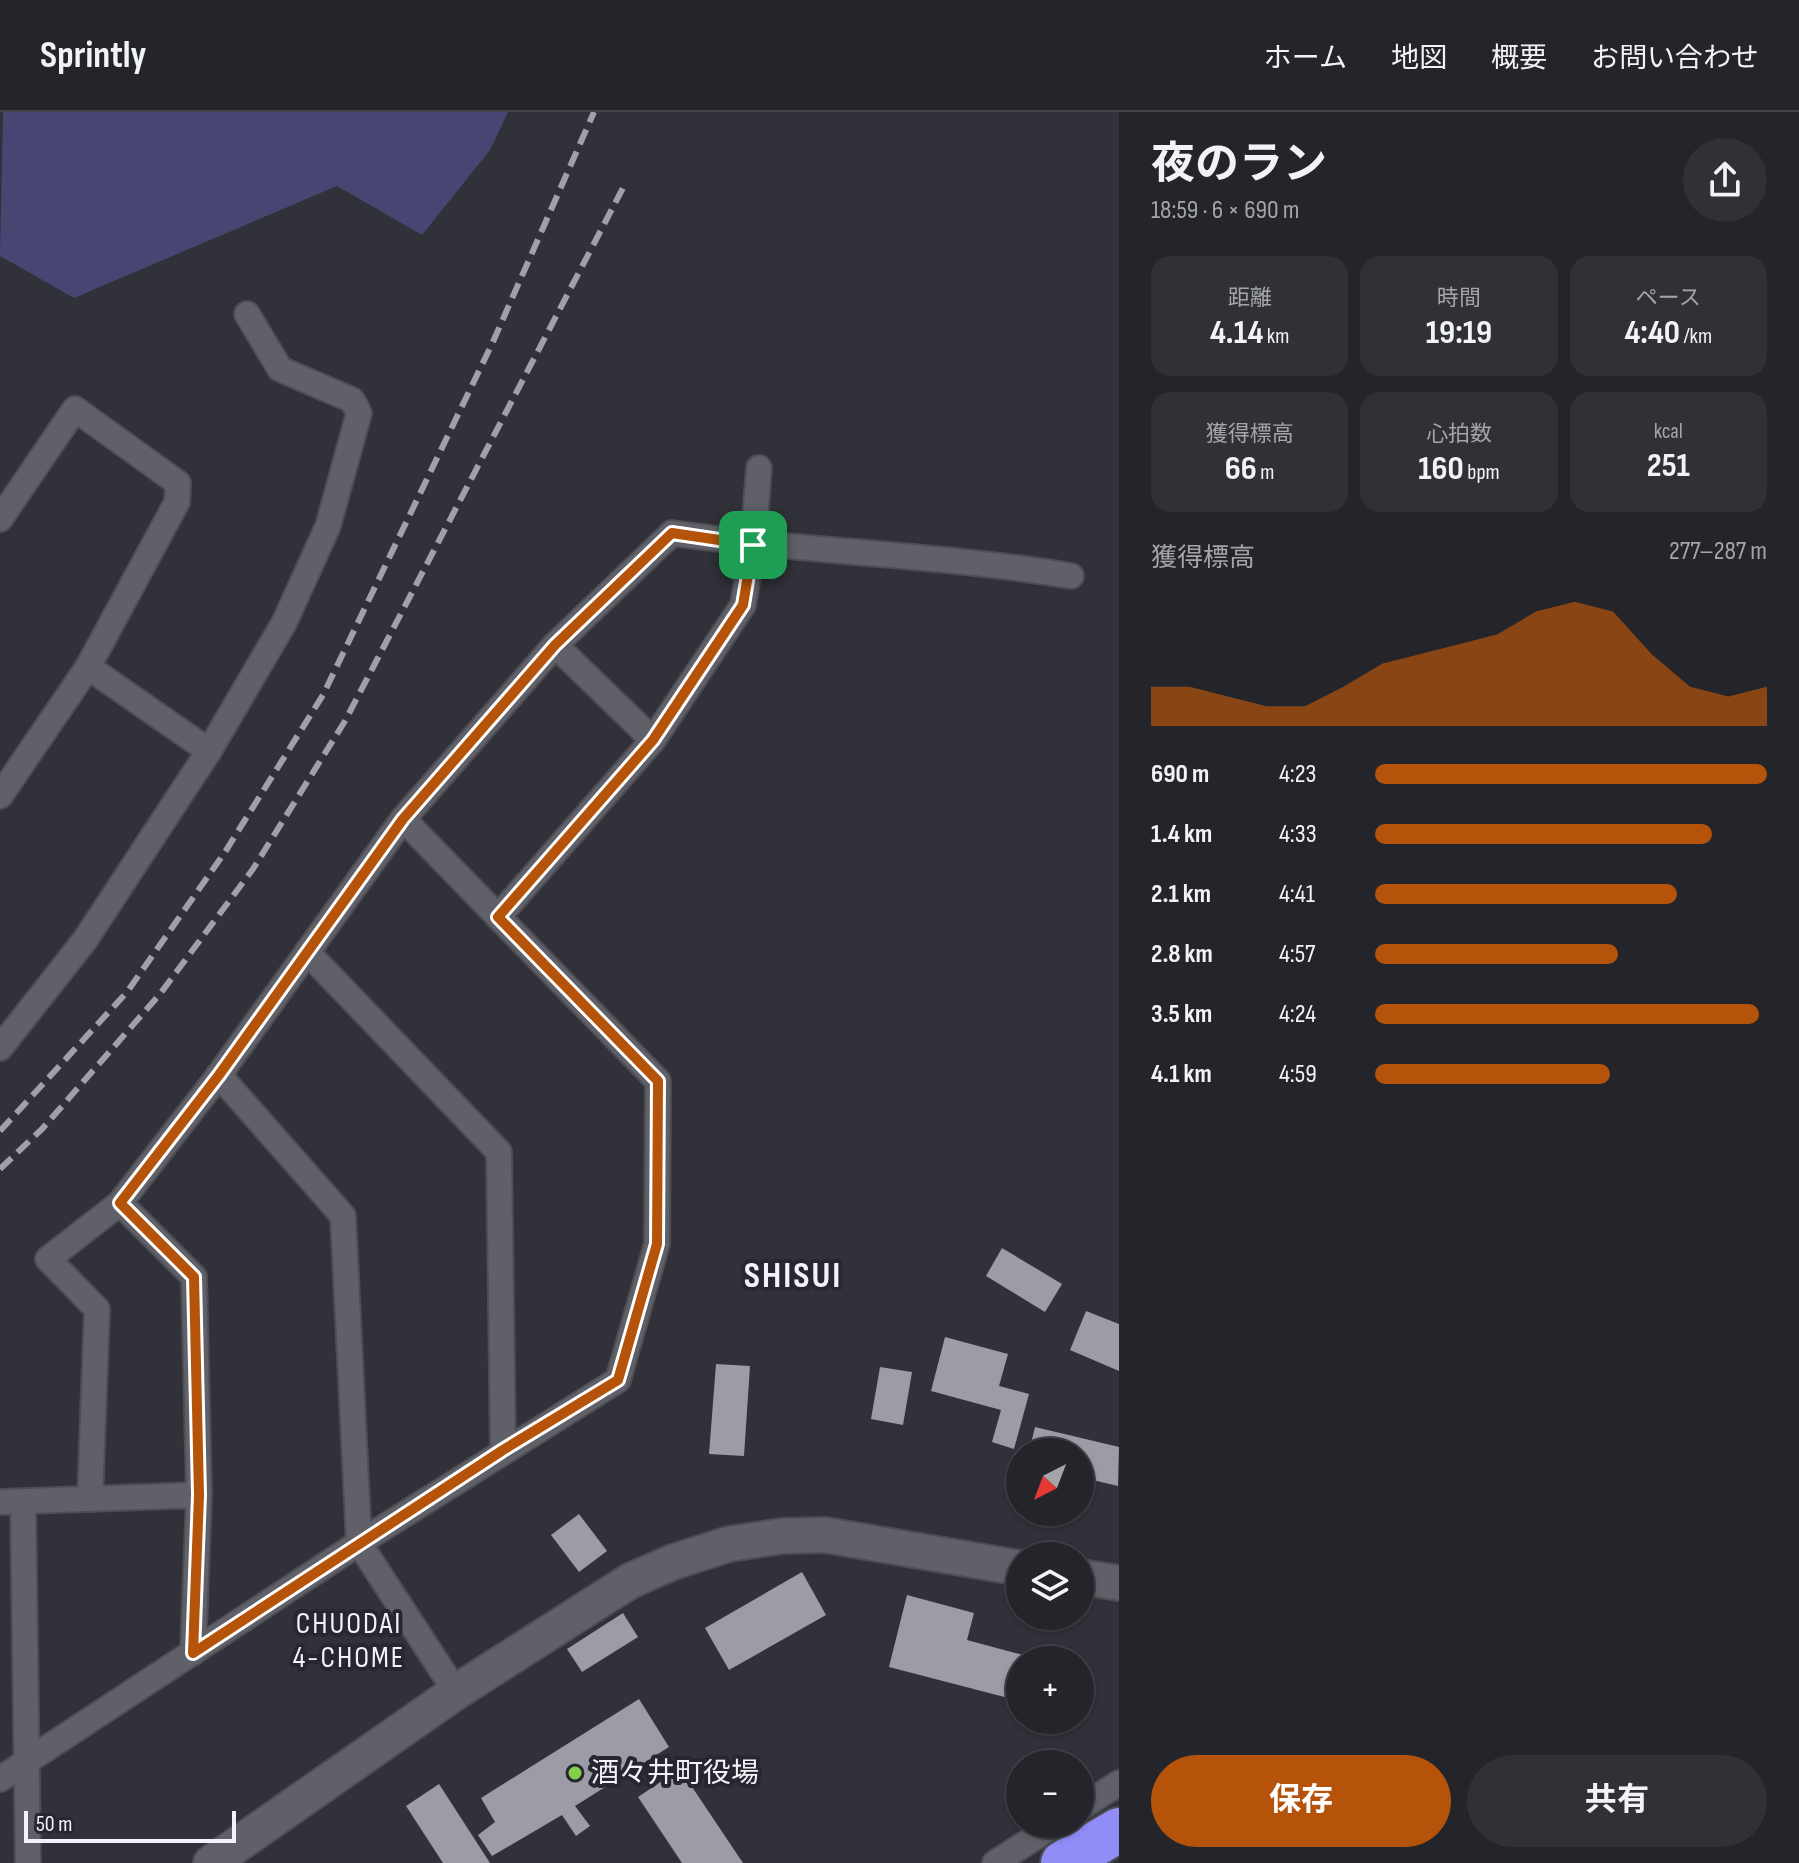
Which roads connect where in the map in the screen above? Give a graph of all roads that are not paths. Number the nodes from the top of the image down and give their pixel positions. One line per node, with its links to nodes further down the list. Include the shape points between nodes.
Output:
1 (247, 314): 9 (street, via 280,369 352,400 359,413 322,540 284,623)
2 (759, 468): 4 (street)
3 (0, 519): 7 (street, via 75,409 178,483 177,502)
4 (753, 545): 5 (street, via 992,563); 6 (street, via 672,533); 8 (street, via 743,605)
5 (1071, 576)
6 (555, 645): 8 (street); 11 (street)
7 (88, 667): 9 (street); 10 (street)
8 (653, 740): 12 (street)
9 (209, 751): 14 (street, via 85,940)
10 (0, 796)
11 (403, 819): 12 (street); 13 (street)
12 (498, 917): 17 (street, via 658,1081 657,1244 618,1380)
13 (307, 952): 15 (street); 17 (street, via 499,1152)
14 (0, 1048)
15 (219, 1075): 16 (street); 21 (street, via 343,1216)
16 (120, 1203): 18 (street, via 194,1277); 19 (street, via 48,1259 97,1309)
17 (503, 1450): 21 (street)
18 (199, 1495): 19 (street); 25 (street)
19 (90, 1499): 20 (street)
20 (12, 1502): 27 (street)
21 (359, 1543): 25 (street); 26 (street)
22 (1006, 1566): 26 (street, via 825,1535 729,1544 630,1581)
23 (1094, 1579): 24 (street)
24 (1119, 1583)
25 (193, 1653): 27 (street)
26 (456, 1692): 34 (street)
27 (26, 1763): 28 (street); 33 (street)
28 (0, 1779)
29 (1119, 1783): 30 (street)
30 (1094, 1799)
31 (1119, 1830): 36 (highway)
32 (1034, 1838): 35 (street)
33 (28, 1863)
34 (211, 1863)
35 (995, 1863)
36 (1063, 1863)

